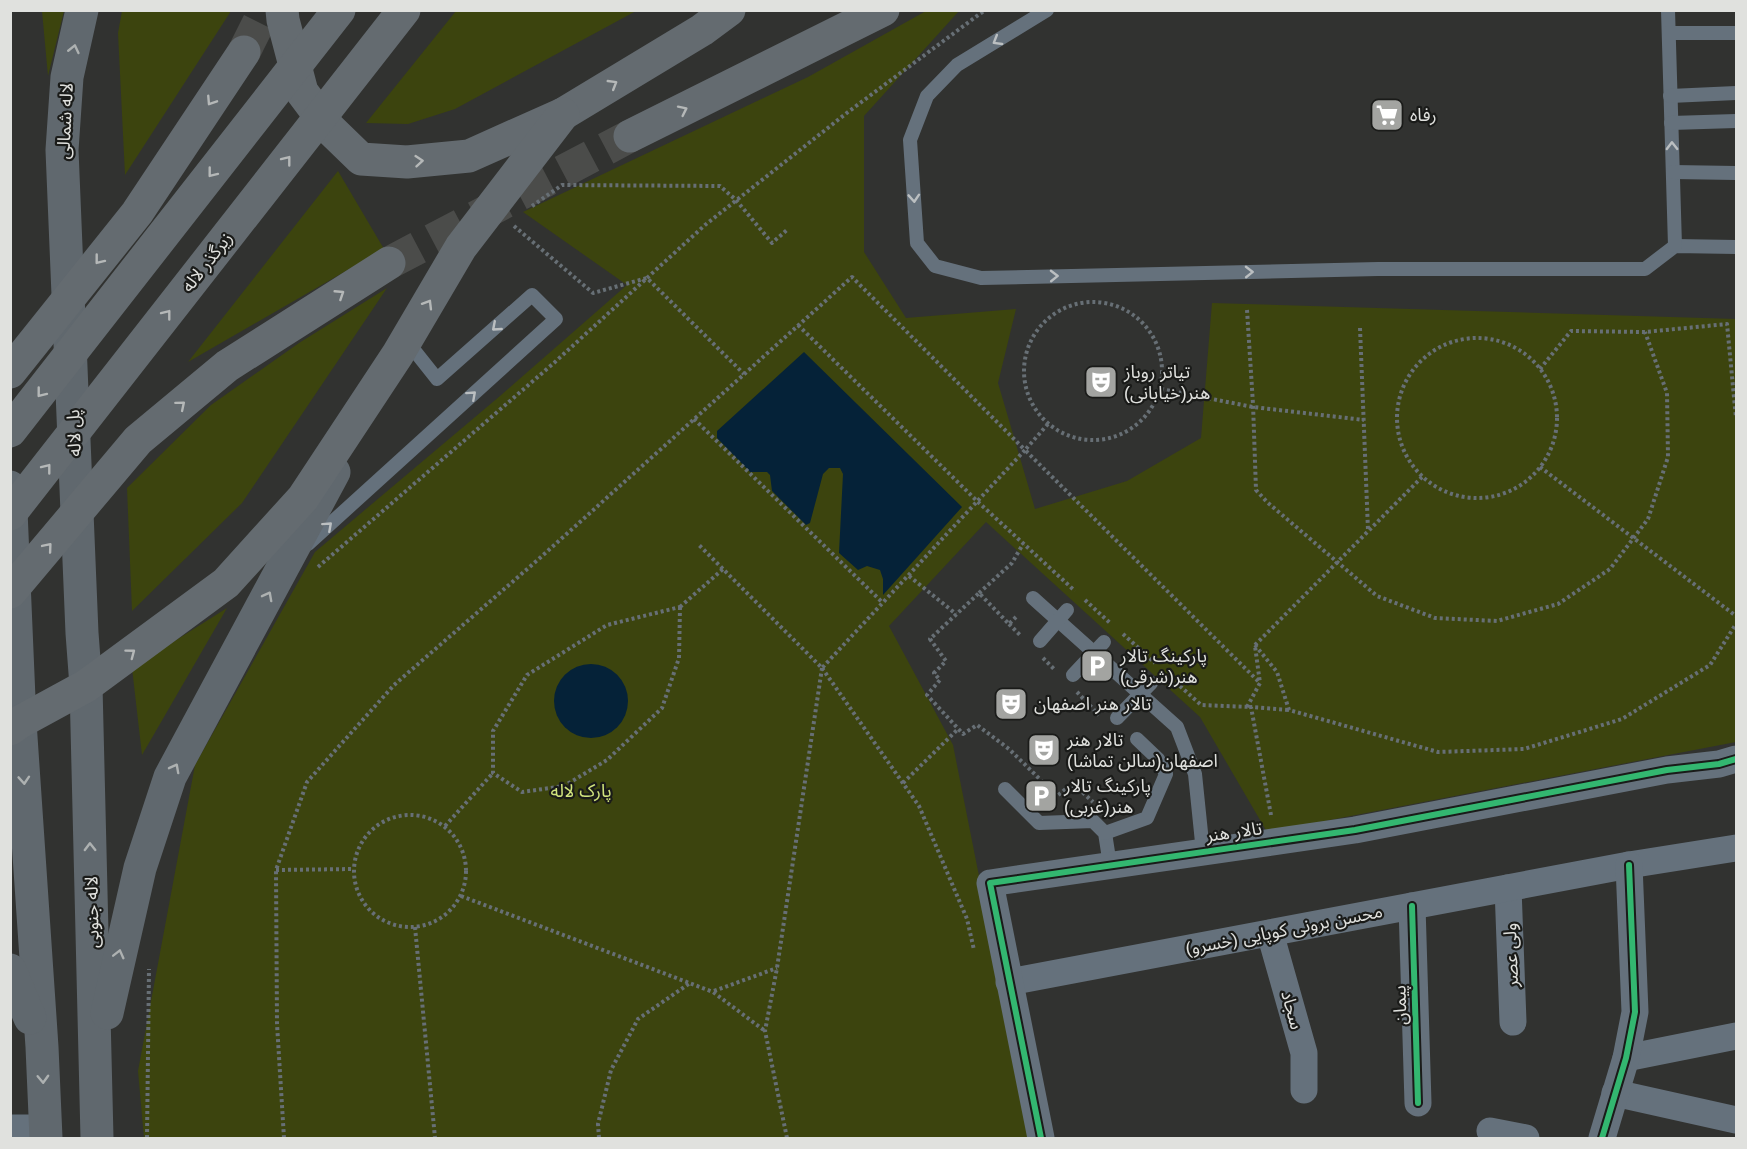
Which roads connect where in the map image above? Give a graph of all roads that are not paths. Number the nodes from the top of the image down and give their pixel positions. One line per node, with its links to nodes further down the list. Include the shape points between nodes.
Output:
1 (82, 10): 22 (main road, لاله شمالی, one-way to 1, via 63,150 67,77)
2 (339, 10): 28 (highway, one-way to 28)
3 (404, 10): 30 (highway, زیرگذر لاله, one-way to 3)
4 (729, 10): 10 (highway)
5 (747, 10): 10 (highway)
6 (883, 10): 19 (highway, one-way to 6)
7 (1047, 10): 23 (lane, one-way to 23, via 957,65 927,96 910,140 917,243 935,266 981,278 1378,269 1645,269)
8 (1668, 10): 11 (lane)
9 (283, 15): 16 (highway, one-way to 16, via 302,92 329,128 361,159 407,162 469,156)
10 (702, 30): 16 (highway, one-way to 10)
11 (1669, 33): 12 (lane); 15 (lane)
12 (1737, 33)
13 (244, 52): 27 (highway, one-way to 27, via 137,213)
14 (1737, 93): 15 (lane)
15 (1670, 96): 18 (lane)
16 (563, 114): 26 (highway, one-way to 16, via 461,247)
17 (1737, 121): 18 (lane)
18 (1671, 123): 20 (lane, one-way to 18)
19 (630, 136)
20 (1672, 172): 21 (lane); 23 (lane)
21 (1737, 173)
22 (65, 232): 40 (main road, پل لاله)
23 (1675, 246): 24 (lane)
24 (1737, 247)
25 (388, 263): 32 (highway, one-way to 25, via 138,440 227,366)
26 (402, 347): 31 (main road); 31 (lane, one-way to 26, via 556,319 532,295 437,379); 40 (highway, one-way to 26, via 226,583 303,498)
27 (10, 372)
28 (10, 431)
29 (10, 487): 43 (main road, via 18,675)
30 (10, 514)
31 (299, 568): 61 (main road, one-way to 31, via 140,868 170,777)
32 (10, 592)
33 (1033, 598): 34 (lane)
34 (1063, 616): 35 (lane); 37 (lane)
35 (1040, 641)
36 (1104, 642): 37 (lane)
37 (1094, 654): 38 (lane); 41 (lane)
38 (1073, 675)
39 (1151, 683): 41 (lane)
40 (86, 686): 43 (highway); 61 (main road, لاله جنوبی, one-way to 40)
41 (1140, 695): 42 (lane); 49 (lane, via 1177,727 1195,774)
42 (1117, 718)
43 (15, 725): 59 (main road, one-way to 59)
44 (1137, 739): 47 (lane, via 1158,759 1166,774 1147,818)
45 (1737, 759): 49 (street, تالار هنر, via 1355,830)
46 (1005, 789): 47 (lane, via 1039,823 1093,821)
47 (1105, 833): 51 (lane)
48 (1737, 848): 50 (street, محسن برونی کوپایی (خسرو))
49 (1203, 852): 51 (street, تالار هنر)
50 (1629, 865): 52 (street, محسن برونی کوپایی (خسرو)); 60 (street, via 1635,1012)
51 (1110, 866): 56 (street, تالار هنر, via 990,883)
52 (1508, 888): 53 (street, محسن برونی کوپایی (خسرو)); 57 (street, ولی عصر)
53 (1412, 906): 54 (street, محسن برونی کوپایی (خسرو)); 64 (street, پیمان)
54 (1270, 933): 56 (street, محسن برونی کوپایی (خسرو)); 62 (street, سجاد, via 1304,1053)
55 (10, 970): 59 (main road)
56 (1009, 982): 70 (street, تالار هنر)
57 (1513, 1022)
58 (1737, 1036): 60 (street)
59 (42, 1047): 68 (main road, one-way to 68)
60 (1626, 1058): 63 (street)
61 (96, 1073): 69 (main road, لاله جنوبی)
62 (1304, 1090)
63 (1615, 1093): 65 (street); 72 (street)
64 (1418, 1102)
65 (1737, 1120)
66 (10, 1128): 68 (street)
67 (1490, 1131): 71 (street)
68 (45, 1133)
69 (97, 1138)
70 (1041, 1138)
71 (1526, 1138)
72 (1602, 1138)

